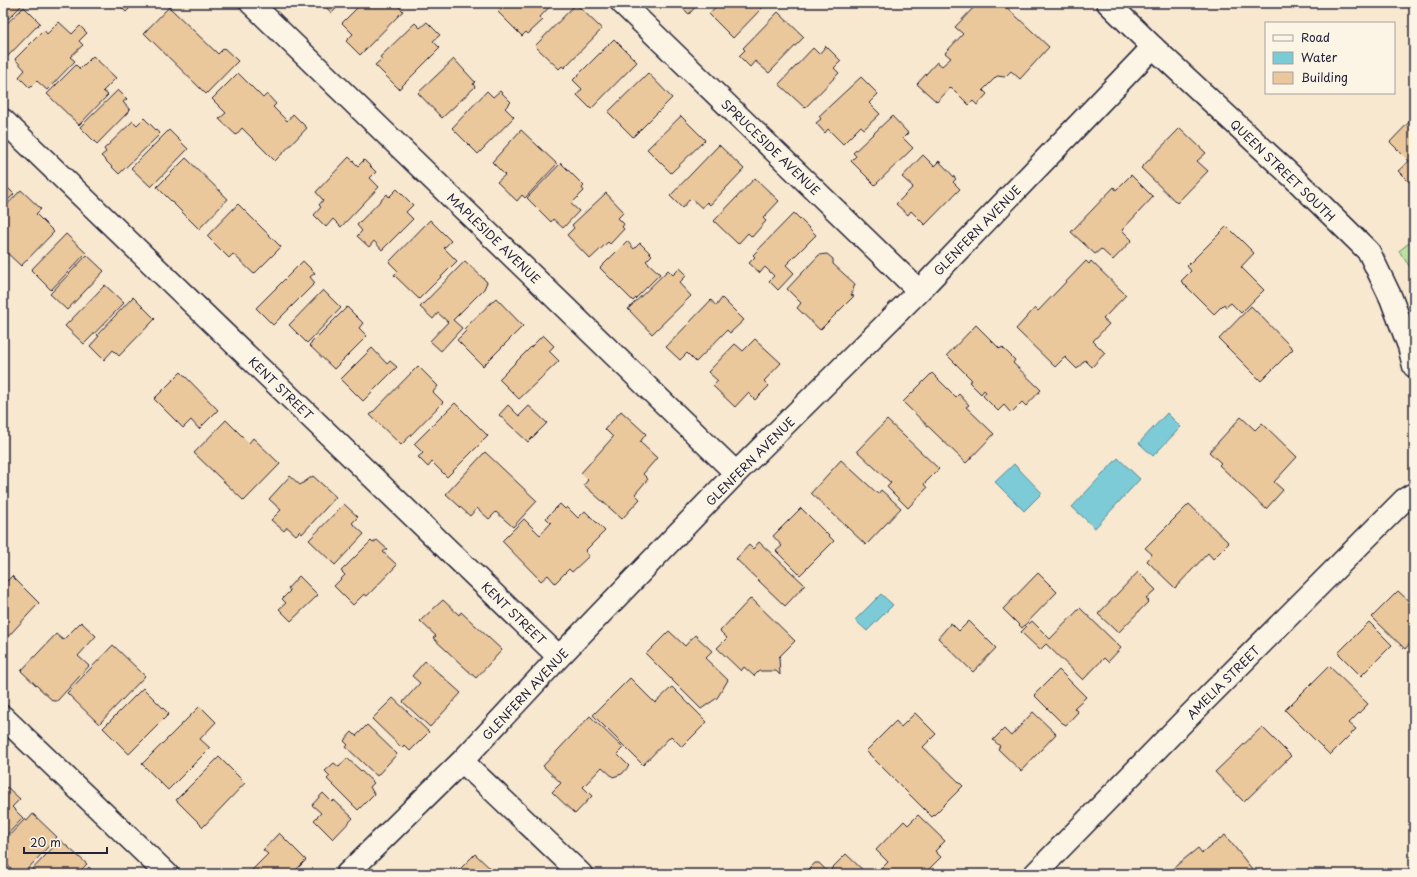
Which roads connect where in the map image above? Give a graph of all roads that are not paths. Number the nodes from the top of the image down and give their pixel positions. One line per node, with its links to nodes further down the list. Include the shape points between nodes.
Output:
1 (251, 3): 8 (street, MAPLESIDE AVENUE)
2 (622, 3): 6 (street, SPRUCESIDE AVENUE)
3 (1108, 3): 4 (street, QUEEN STREET SOUTH)
4 (1153, 47): 6 (street, GLENFERN AVENUE); 7 (street, QUEEN STREET SOUTH, via 1369,252 1391,298)
5 (3, 120): 10 (street, KENT STREET)
6 (919, 291): 8 (street, GLENFERN AVENUE)
7 (1414, 366)
8 (736, 473): 10 (street, GLENFERN AVENUE)
9 (1414, 494): 16 (street, AMELIA STREET, via 1387,517)
10 (559, 657): 12 (street, GLENFERN AVENUE)
11 (3, 716): 13 (street)
12 (462, 761): 14 (street, GLENFERN AVENUE); 15 (street)
13 (167, 874)
14 (347, 874)
15 (581, 874)
16 (1035, 874)

